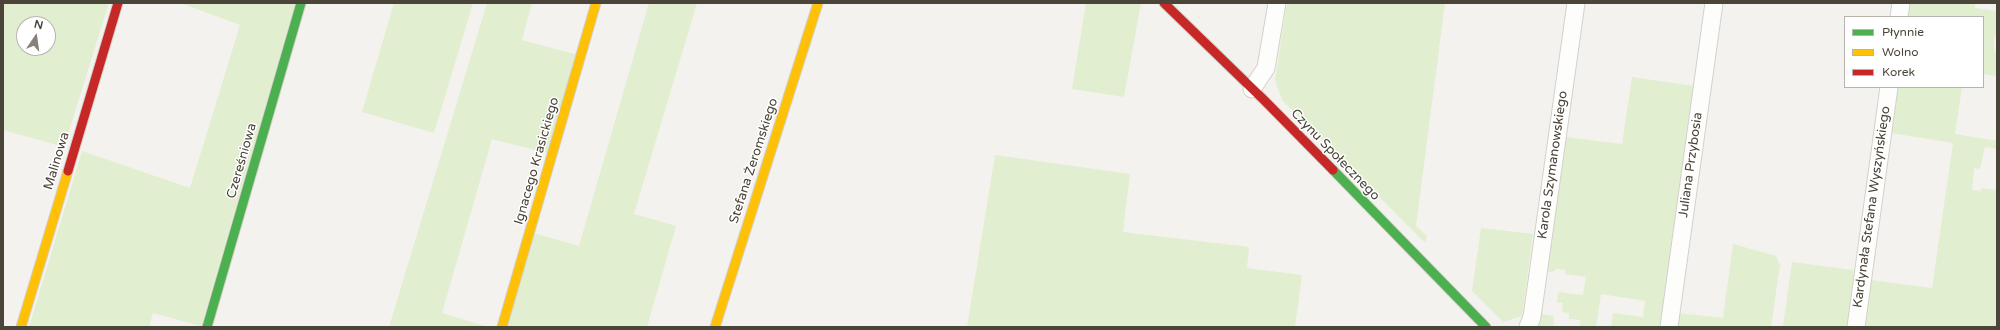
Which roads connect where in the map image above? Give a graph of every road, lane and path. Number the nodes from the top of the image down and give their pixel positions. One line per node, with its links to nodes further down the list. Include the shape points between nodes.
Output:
1 (118, 3): 13 (street, Malinowa)
2 (301, 3): 14 (street, Czereśniowa)
3 (596, 3): 15 (street, Ignacego Krasickiego)
4 (818, 3): 16 (street, Stefana Żeromskiego)
5 (1164, 3): 12 (street, Czynu Społecznego)
6 (1277, 3): 12 (street, via 1266,68)
7 (1576, 3): 18 (street, Karola Szymanowskiego, via 1532,317)
8 (1714, 3): 19 (street, Juliana Przybosia)
9 (1901, 3): 10 (street)
10 (1899, 16)
11 (1889, 88): 20 (street, Kardynała Stefana Wyszyńskiego)
12 (1252, 89): 17 (street, Czynu Społecznego)
13 (21, 327)
14 (207, 327)
15 (502, 327)
16 (714, 327)
17 (1486, 327)
18 (1528, 327)
19 (1669, 327)
20 (1856, 327)

